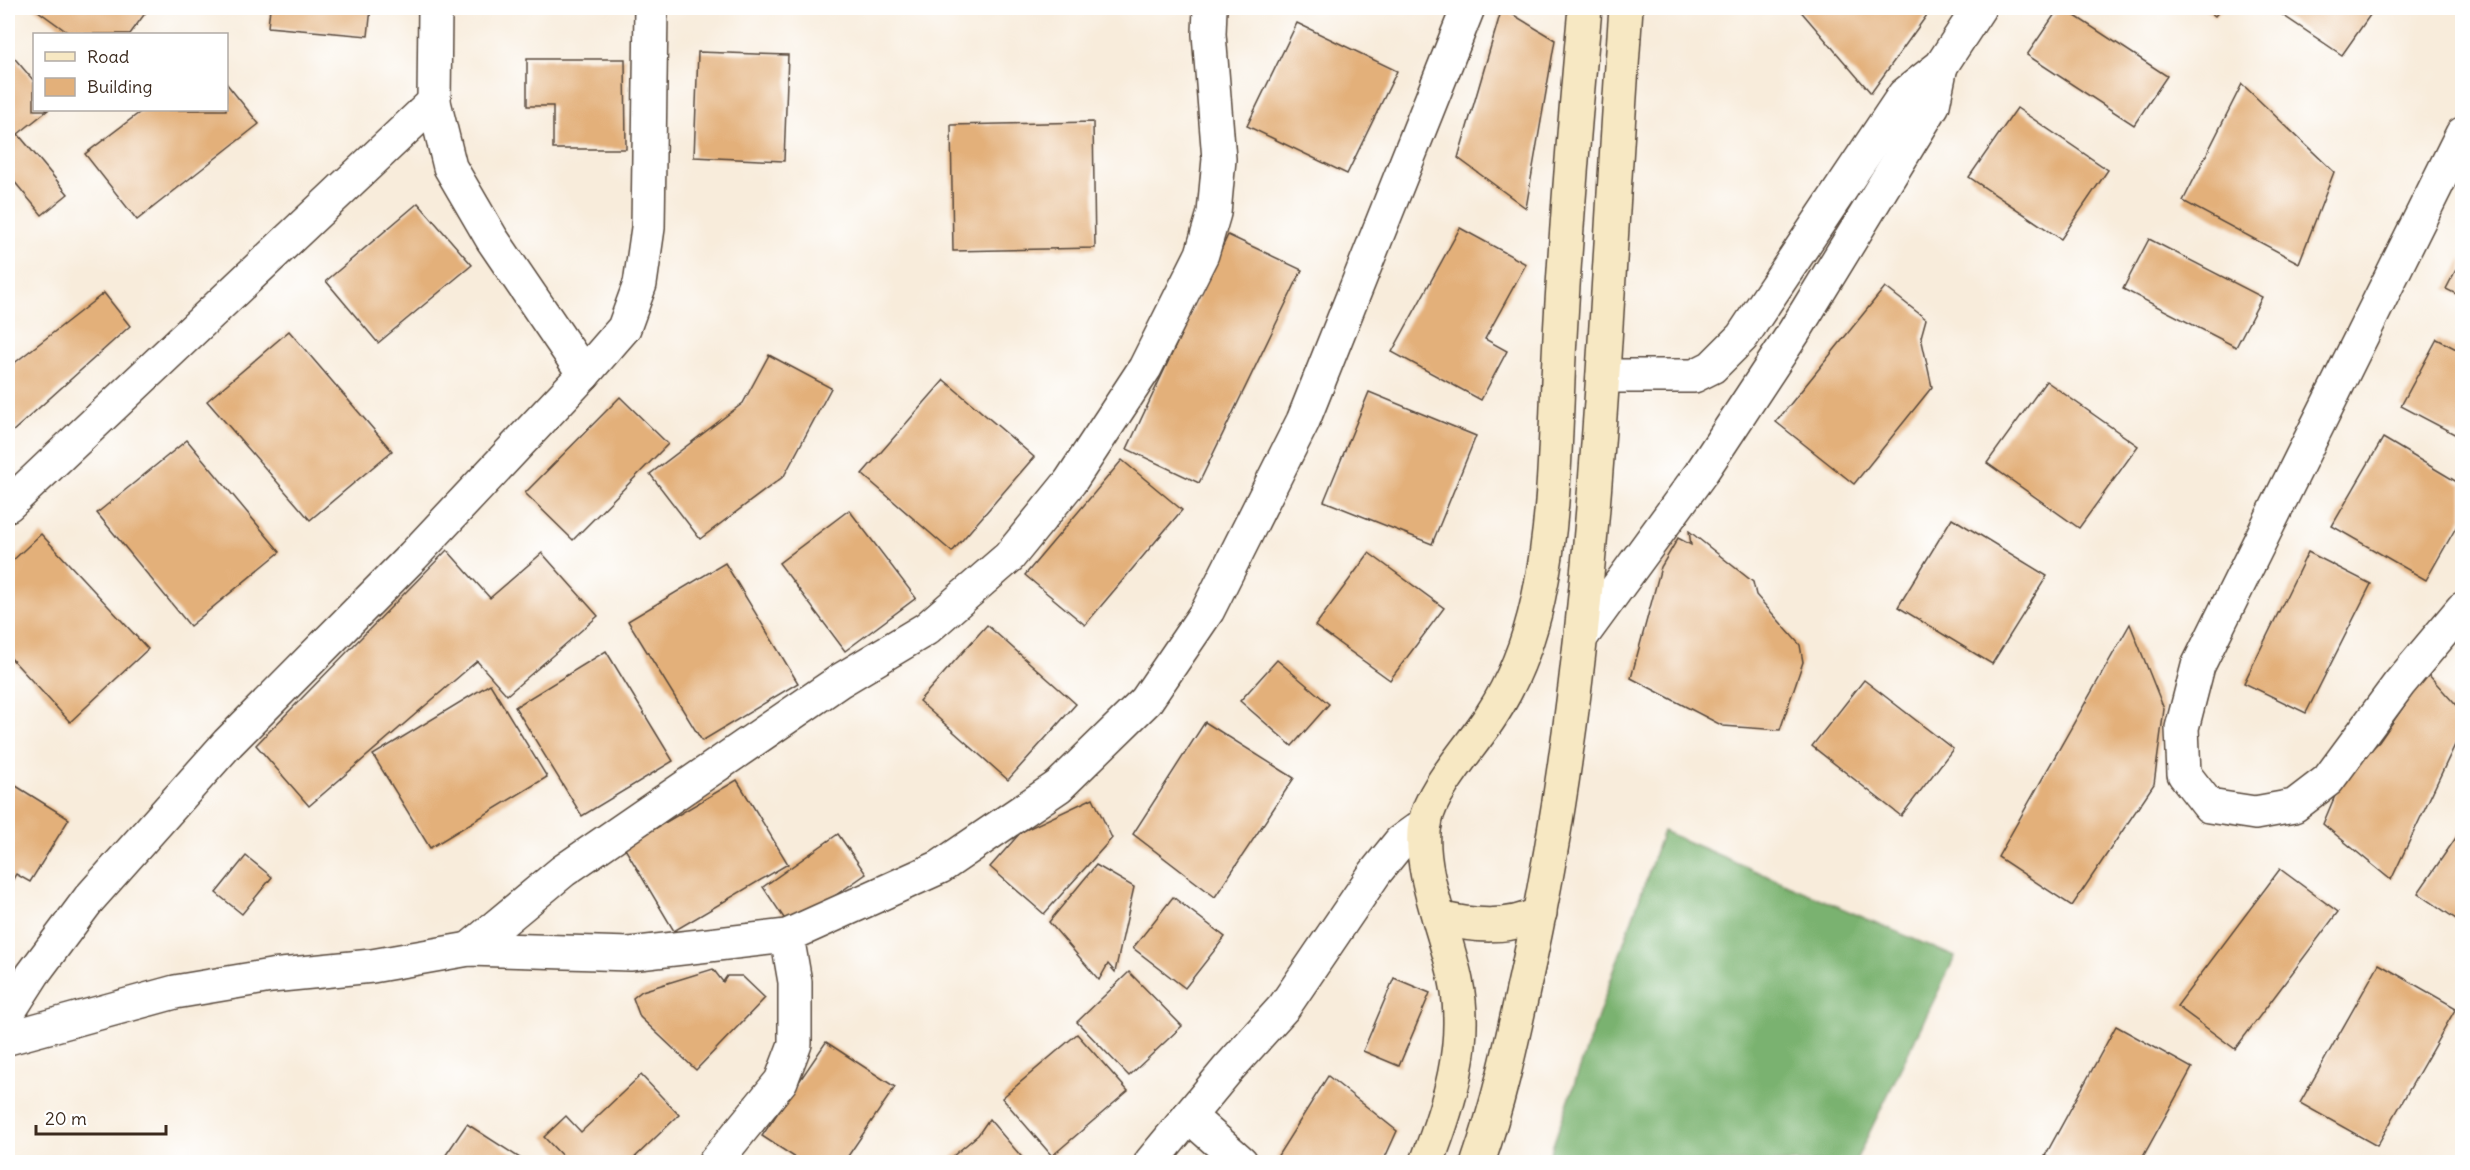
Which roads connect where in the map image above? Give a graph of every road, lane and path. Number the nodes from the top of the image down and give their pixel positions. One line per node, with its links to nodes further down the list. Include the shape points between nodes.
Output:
1 (435, 8): 9 (street)
2 (651, 8): 11 (street, via 648,228 640,284 624,328)
3 (1210, 8): 20 (street, via 1219,159 1214,213 1202,254 1145,368 1070,482 1009,557 926,630 842,680 563,871)
4 (1468, 8): 19 (street, via 1303,421 1208,610 1146,701 1059,786 940,867)
5 (1585, 8): 16 (main road, via 1565,242 1549,532 1538,601 1516,672 1430,805)
6 (1626, 8): 12 (main road)
7 (1979, 8): 8 (street)
8 (1941, 66): 12 (street, via 1904,95 1742,337 1712,367 1694,376); 15 (street, via 1933,105 1794,332 1701,472)
9 (434, 102): 11 (street, via 450,167 492,239); 13 (street)
10 (2463, 134): 14 (street, via 2198,666 2182,728 2184,774 2209,806 2255,813 2294,806 2328,780 2399,684)
11 (584, 374): 21 (street, via 413,556 228,743 89,899)
12 (1603, 376): 15 (main road)
13 (8, 505)
14 (2463, 609)
15 (1582, 636): 17 (main road, via 1562,789)
16 (1425, 824): 18 (main road, via 1425,853); 23 (street, via 1400,842 1284,1007)
17 (1540, 913): 18 (main road, via 1507,925); 28 (main road)
18 (1439, 918): 27 (main road, via 1456,983 1460,1017 1458,1064 1444,1119)
19 (787, 936): 20 (street, via 630,954); 24 (street, via 795,982 795,1044 781,1081)
20 (469, 949): 22 (street, via 175,992)
21 (8, 1013)
22 (8, 1038)
23 (1189, 1116): 25 (street); 26 (street)
24 (715, 1162)
25 (1151, 1162)
26 (1241, 1162)
27 (1427, 1162)
28 (1478, 1162)

